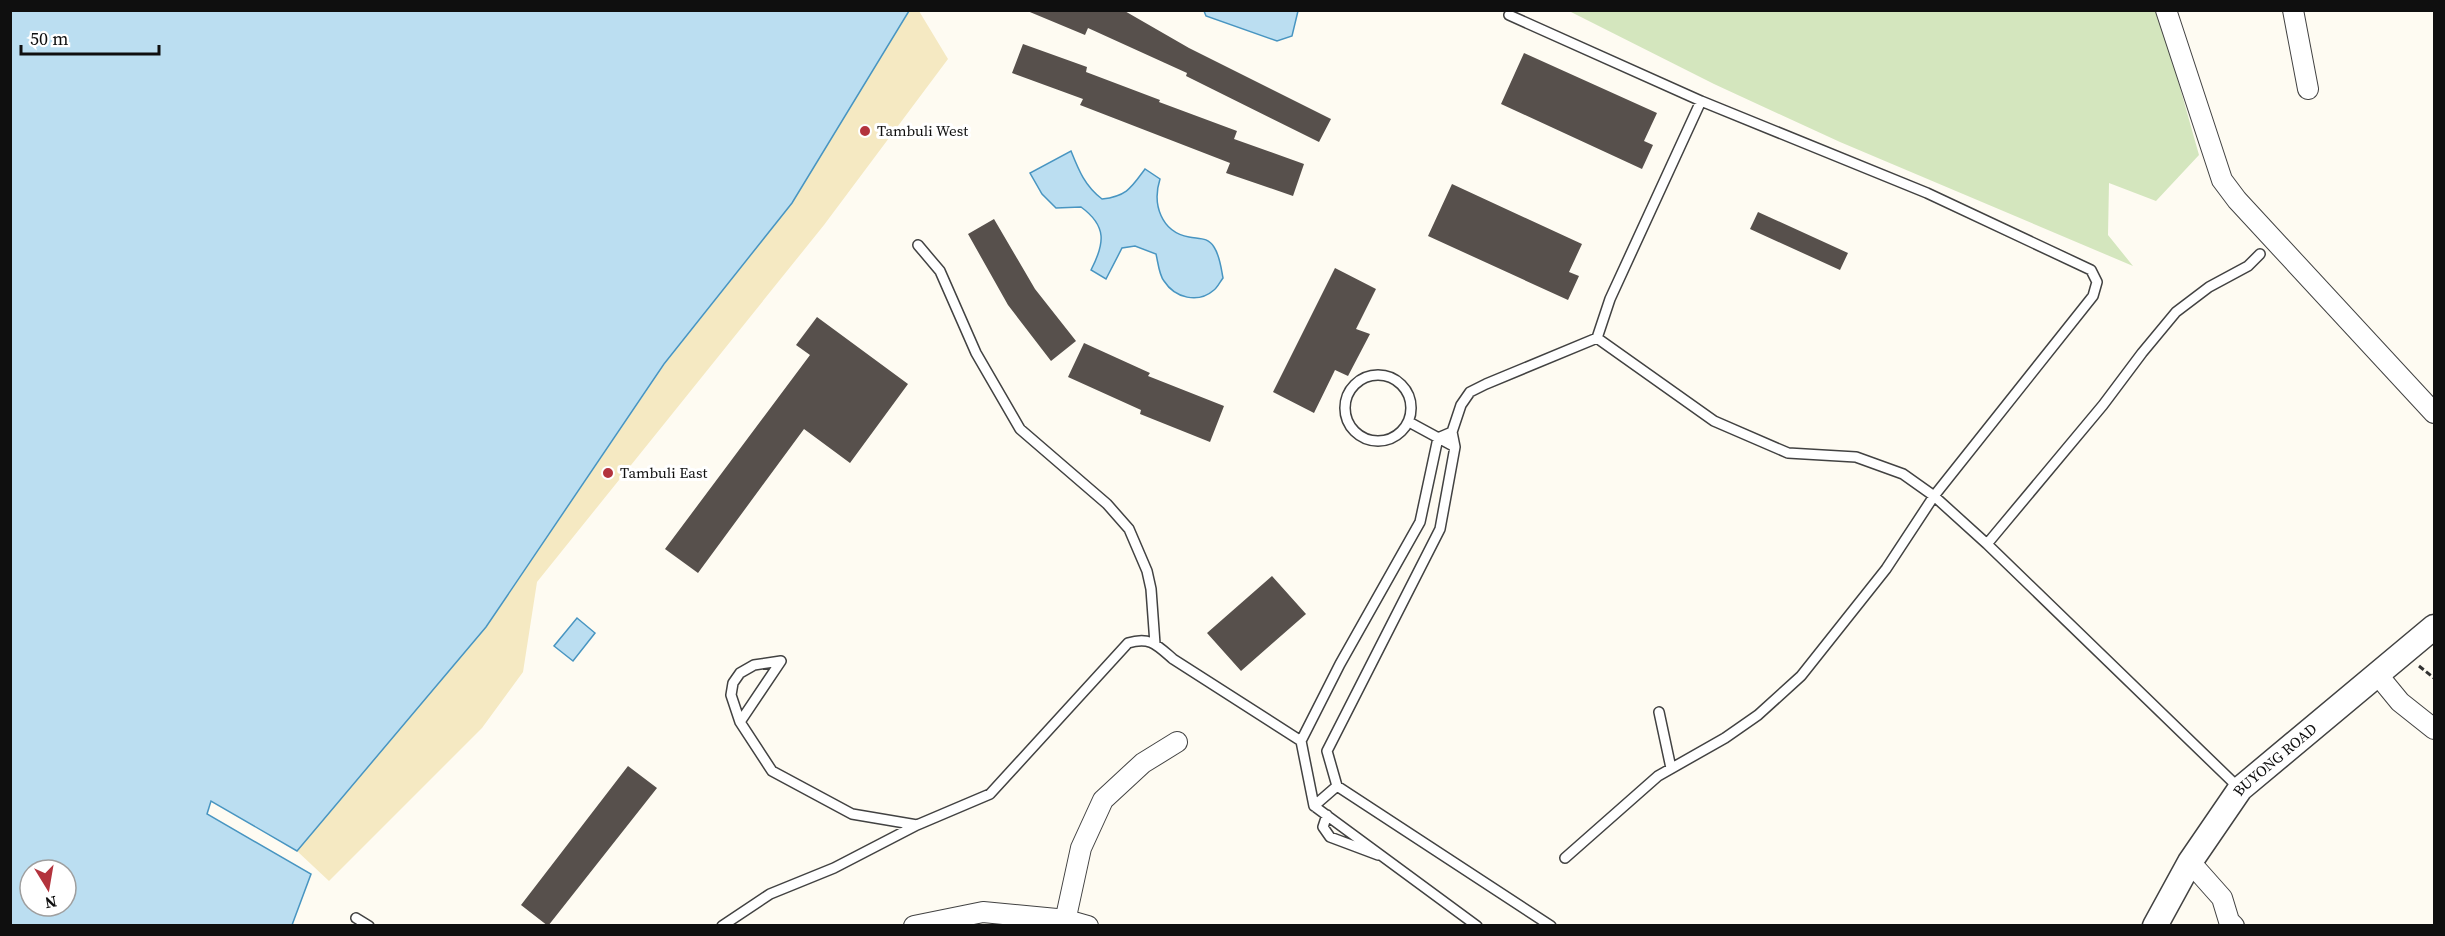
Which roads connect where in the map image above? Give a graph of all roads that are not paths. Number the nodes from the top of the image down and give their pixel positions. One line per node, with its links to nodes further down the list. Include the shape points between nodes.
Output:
1 (2166, 10): 9 (street, via 2222,180)
2 (2294, 11): 4 (street)
3 (1509, 15): 5 (lane)
4 (2308, 89)
5 (1701, 101): 8 (lane, via 1610,299); 15 (lane, via 1927,193 2091,270 2097,282 2093,296)
6 (918, 245): 21 (lane, via 940,271 976,353 1020,429 1107,504 1129,529 1147,570)
7 (2260, 254): 19 (lane, via 2248,266 2209,287 2176,312)
8 (1597, 338): 11 (lane, via 1470,392); 15 (lane, via 1714,421 1788,453 1856,456 1902,474)
9 (2434, 413)
10 (1409, 422): 10 (lane, via 1411,399 1397,380 1375,374 1354,384 1344,405 1350,428 1369,441 1393,438); 12 (lane)
11 (1452, 432): 12 (lane); 13 (lane)
12 (1438, 438): 13 (lane); 14 (lane)
13 (1455, 447): 16 (lane)
14 (1428, 491): 16 (lane); 17 (lane)
15 (1934, 496): 19 (lane); 28 (lane, via 1886,569 1801,676 1758,715)
16 (1446, 497): 18 (lane)
17 (1420, 522): 18 (lane); 26 (lane)
18 (1440, 529): 29 (lane, via 1327,751)
19 (1987, 544): 30 (lane)
20 (2434, 627): 22 (street, BUYONG ROAD)
21 (1155, 644): 26 (lane); 33 (lane, via 1141,639 1128,643 990,794)
22 (2378, 674): 25 (street, via 2400,702); 30 (street, BUYONG ROAD)
23 (1659, 712): 28 (lane)
24 (740, 722): 24 (lane, via 775,670 781,661 754,665 740,673 733,683 731,695); 33 (lane, via 772,771 852,814)
25 (2434, 729)
26 (1301, 741): 31 (lane)
27 (1176, 742): 38 (street, via 1143,763 1103,800 1082,848)
28 (1671, 768): 34 (lane)
29 (1337, 786): 31 (lane); 44 (lane)
30 (2240, 789): 36 (street, BUYONG ROAD)
31 (1314, 806): 32 (lane)
32 (1327, 815): 35 (lane); 35 (lane, via 1323,826 1330,837)
33 (917, 825): 40 (lane, via 834,868 770,894)
34 (1565, 858)
35 (1390, 860): 43 (lane)
36 (2190, 862): 45 (street, BUYONG ROAD); 46 (street, via 2222,898)
37 (356, 918): 39 (lane)
38 (1066, 923): 41 (street, via 983,912); 42 (street)
39 (369, 926)
40 (722, 926)
41 (914, 926)
42 (1089, 926)
43 (1477, 926)
44 (1551, 926)
45 (2155, 926)
46 (2234, 926)

